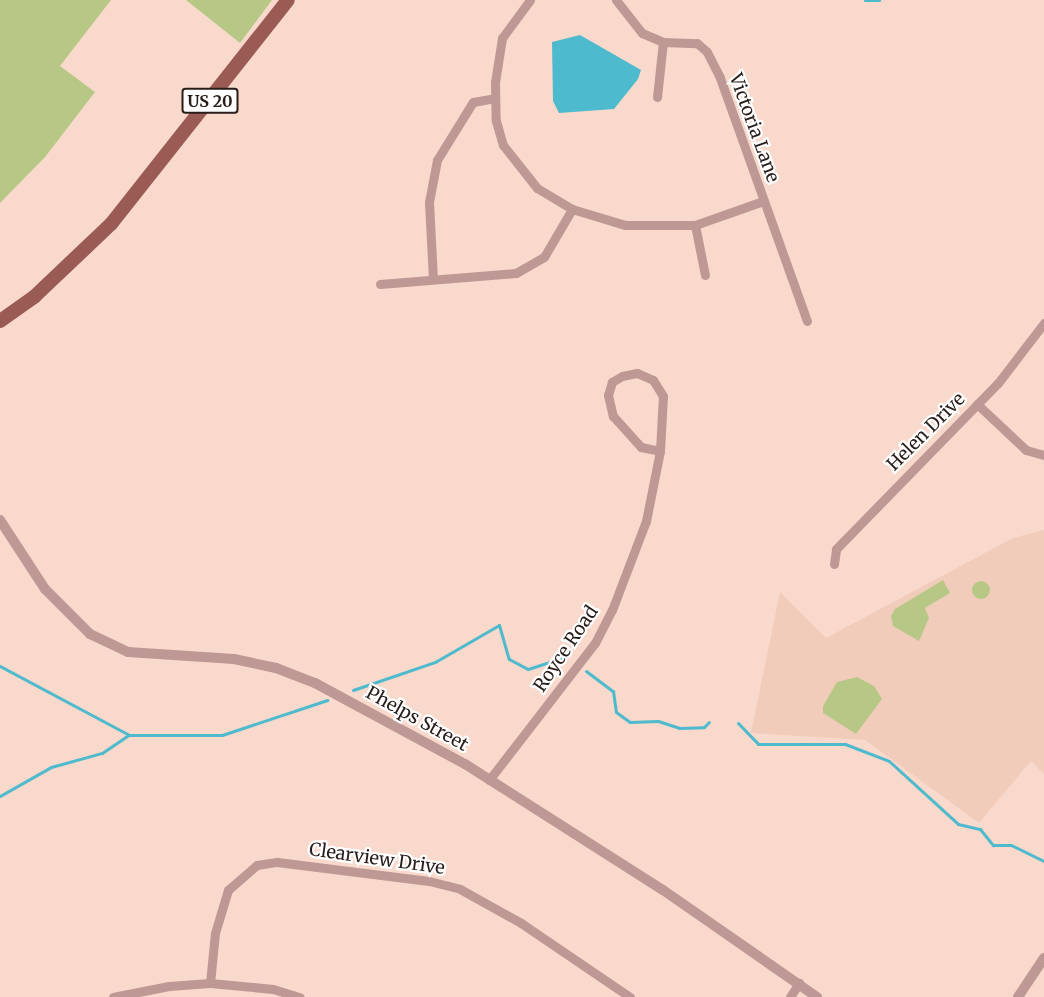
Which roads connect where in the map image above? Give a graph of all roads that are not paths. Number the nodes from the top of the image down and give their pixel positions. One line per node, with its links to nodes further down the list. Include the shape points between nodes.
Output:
1 (288, 0): 13 (main road, US 20, via 111,224 34,297)
2 (530, 0): 6 (street, via 502,38)
3 (616, 0): 4 (street, Victoria Lane, via 642,33)
4 (663, 42): 5 (street); 7 (street, Victoria Lane, via 698,43 707,52 720,78)
5 (657, 97)
6 (495, 98): 8 (street, via 503,145 518,168 537,188); 11 (street, via 473,102 438,160 429,202)
7 (763, 201): 9 (street); 14 (street, Victoria Lane)
8 (572, 209): 9 (street, via 625,225); 11 (street, via 555,243 530,267 478,278)
9 (695, 225): 10 (street)
10 (705, 275)
11 (434, 279): 12 (street)
12 (380, 284)
13 (0, 321)
14 (807, 321)
15 (1044, 323): 16 (street, Helen Drive)
16 (977, 404): 18 (street, via 1026,450); 20 (street, Helen Drive, via 836,549)
17 (660, 451): 17 (street, Royce Road, via 663,396 653,380 637,373 622,376 612,382 608,395 613,416 641,447); 21 (street, Royce Road, via 646,521 595,643)
18 (1044, 455)
19 (0, 520): 21 (street, Phelps Street, via 58,606 108,644 149,656 234,659 296,674 382,717)
20 (834, 564)
21 (489, 780): 24 (street, Phelps Street, via 663,890)
22 (1044, 958): 30 (street)
23 (210, 983): 25 (street, Clearview Drive, via 215,933 228,890 257,865 277,862 429,881 460,889 521,923); 26 (street); 27 (street, via 273,989)
24 (799, 983): 28 (street); 29 (street, Phelps Street)
25 (627, 996)
26 (113, 997)
27 (300, 997)
28 (790, 997)
29 (817, 997)
30 (1018, 997)

